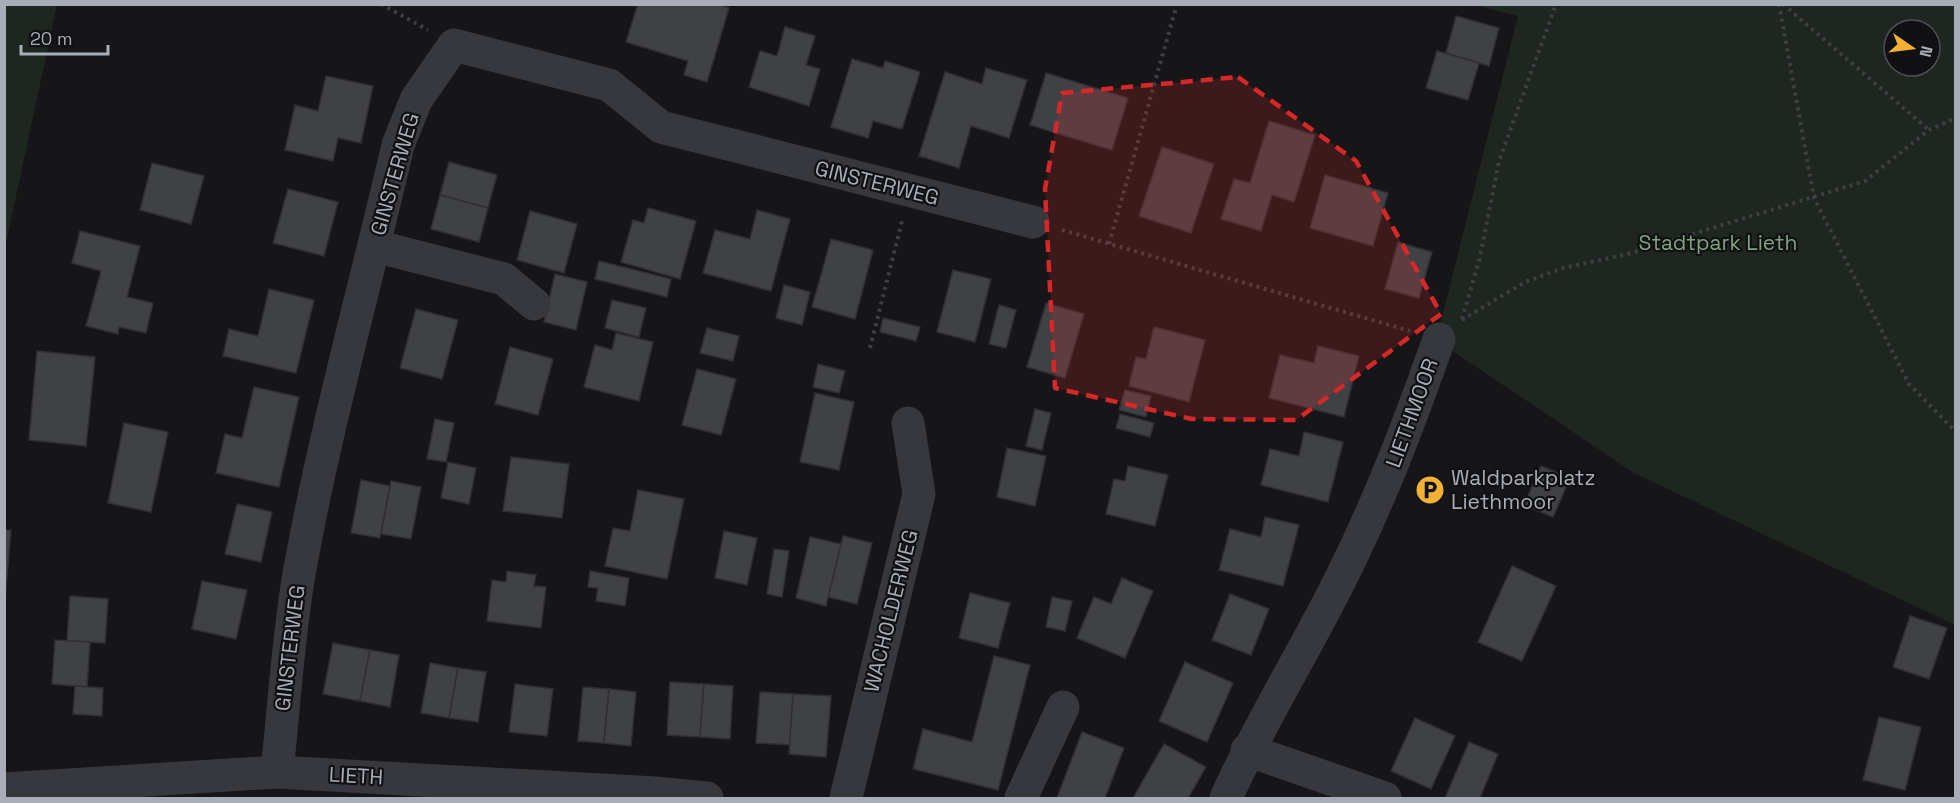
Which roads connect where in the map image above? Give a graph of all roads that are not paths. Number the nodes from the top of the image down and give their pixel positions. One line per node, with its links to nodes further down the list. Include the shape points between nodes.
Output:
1 (1033, 222): 2 (street, GINSTERWEG, via 661,127 609,85 454,45 412,109 398,145)
2 (375, 246): 3 (street, via 504,279); 8 (street, GINSTERWEG, via 299,574)
3 (534, 304)
4 (1450, 330): 7 (street, LIETHMOOR, via 1342,577)
5 (908, 423): 11 (street, WACHOLDERWEG, via 919,494)
6 (1063, 707): 12 (street)
7 (1247, 750): 13 (street, LIETHMOOR); 14 (street)
8 (277, 772): 9 (street, LIETH); 10 (street, LIETH)
9 (4, 789)
10 (707, 798)
11 (846, 798)
12 (1021, 798)
13 (1226, 798)
14 (1385, 798)

